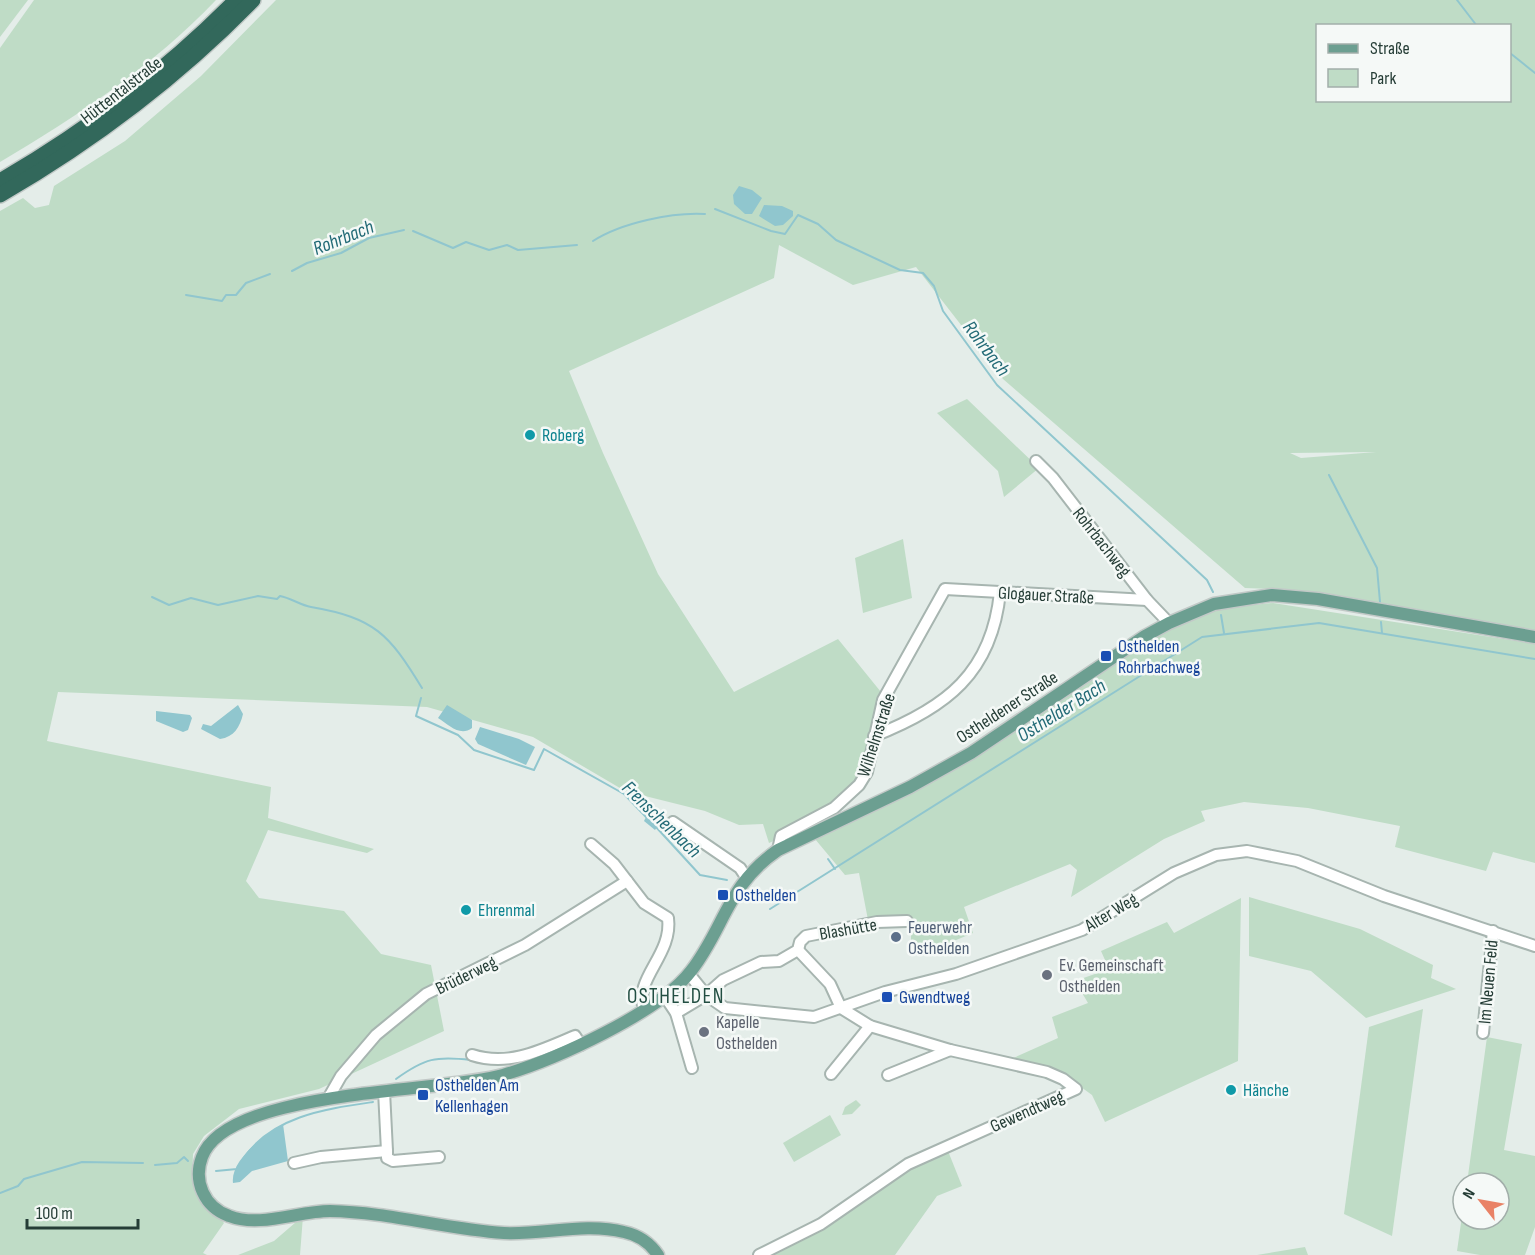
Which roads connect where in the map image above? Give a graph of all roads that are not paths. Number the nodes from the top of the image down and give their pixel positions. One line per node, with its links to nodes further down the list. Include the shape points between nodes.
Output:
1 (236, 0): 3 (highway, Hüttentalstraße, via 179,55 97,120)
2 (253, 0): 4 (highway, Hüttentalstraße, via 186,64 104,129)
3 (0, 181)
4 (0, 195)
5 (1036, 461): 8 (street, Rohrbachweg)
6 (945, 589): 7 (street, Glogauer Straße); 11 (street, Wilhelmstraße, via 883,700)
7 (1000, 592): 8 (street, Glogauer Straße); 11 (street, via 992,639 977,667 960,687 897,727)
8 (1147, 600): 9 (street, Rohrbachweg)
9 (1169, 623): 10 (main road, Ostheldener Straße, via 1214,604 1272,595 1318,599); 14 (main road, Ostheldener Straße, via 971,753)
10 (1535, 637)
11 (874, 736): 14 (street, Wilhelmstraße, via 867,772 859,785 834,808 781,836)
12 (673, 822): 15 (street, via 740,868)
13 (591, 844): 16 (street)
14 (778, 850): 15 (main road, Ostheldener Straße)
15 (746, 877): 21 (main road, Ostheldener Straße)
16 (627, 881): 25 (street, via 644,903 668,918 670,929 660,958 642,990); 36 (street, Brüderweg, via 525,945 426,994 376,1035 341,1076)
17 (907, 921): 20 (street, Blashütte, via 877,922 806,936)
18 (1493, 931): 19 (street, Alter Weg); 24 (street, Alter Weg, via 1384,896 1297,861 1229,852 1174,873 1082,930 956,974); 28 (street, Im Neuen Feld)
19 (1535, 946)
20 (798, 950): 22 (street, Blashütte, via 779,961 761,962 723,980); 24 (street, Blashütte, via 830,984)
21 (689, 974): 22 (street, Alter Weg); 23 (main road, Ostheldener Straße)
22 (706, 995): 24 (street, Alter Weg, via 725,1008 814,1017); 26 (street, Blashütte)
23 (664, 996): 25 (main road, Ostheldener Straße); 26 (street)
24 (841, 1008): 27 (street, Gewendtweg)
25 (644, 1009): 29 (main road, Ostheldener Straße)
26 (675, 1012): 32 (street)
27 (870, 1026): 30 (street, Gewendtweg); 33 (street)
28 (1483, 1033)
29 (581, 1045): 31 (street, via 576,1036 525,1057 486,1060); 35 (main road, Ostheldener Straße, via 501,1076)
30 (950, 1050): 34 (street); 41 (street, Gewendtweg, via 1047,1072 1076,1089 908,1164 821,1224)
31 (472, 1055)
32 (692, 1068)
33 (831, 1074)
34 (888, 1075)
35 (384, 1092): 36 (main road, Ostheldener Straße); 37 (street)
36 (329, 1097): 40 (main road, Ostheldener Straße, via 236,1126 209,1145 201,1159 199,1179 205,1198 227,1215 247,1220 343,1211 506,1233 613,1230 637,1237)
37 (387, 1151): 38 (street, via 387,1158 393,1161); 39 (street)
38 (439, 1156)
39 (294, 1163)
40 (658, 1255)
41 (759, 1255)

